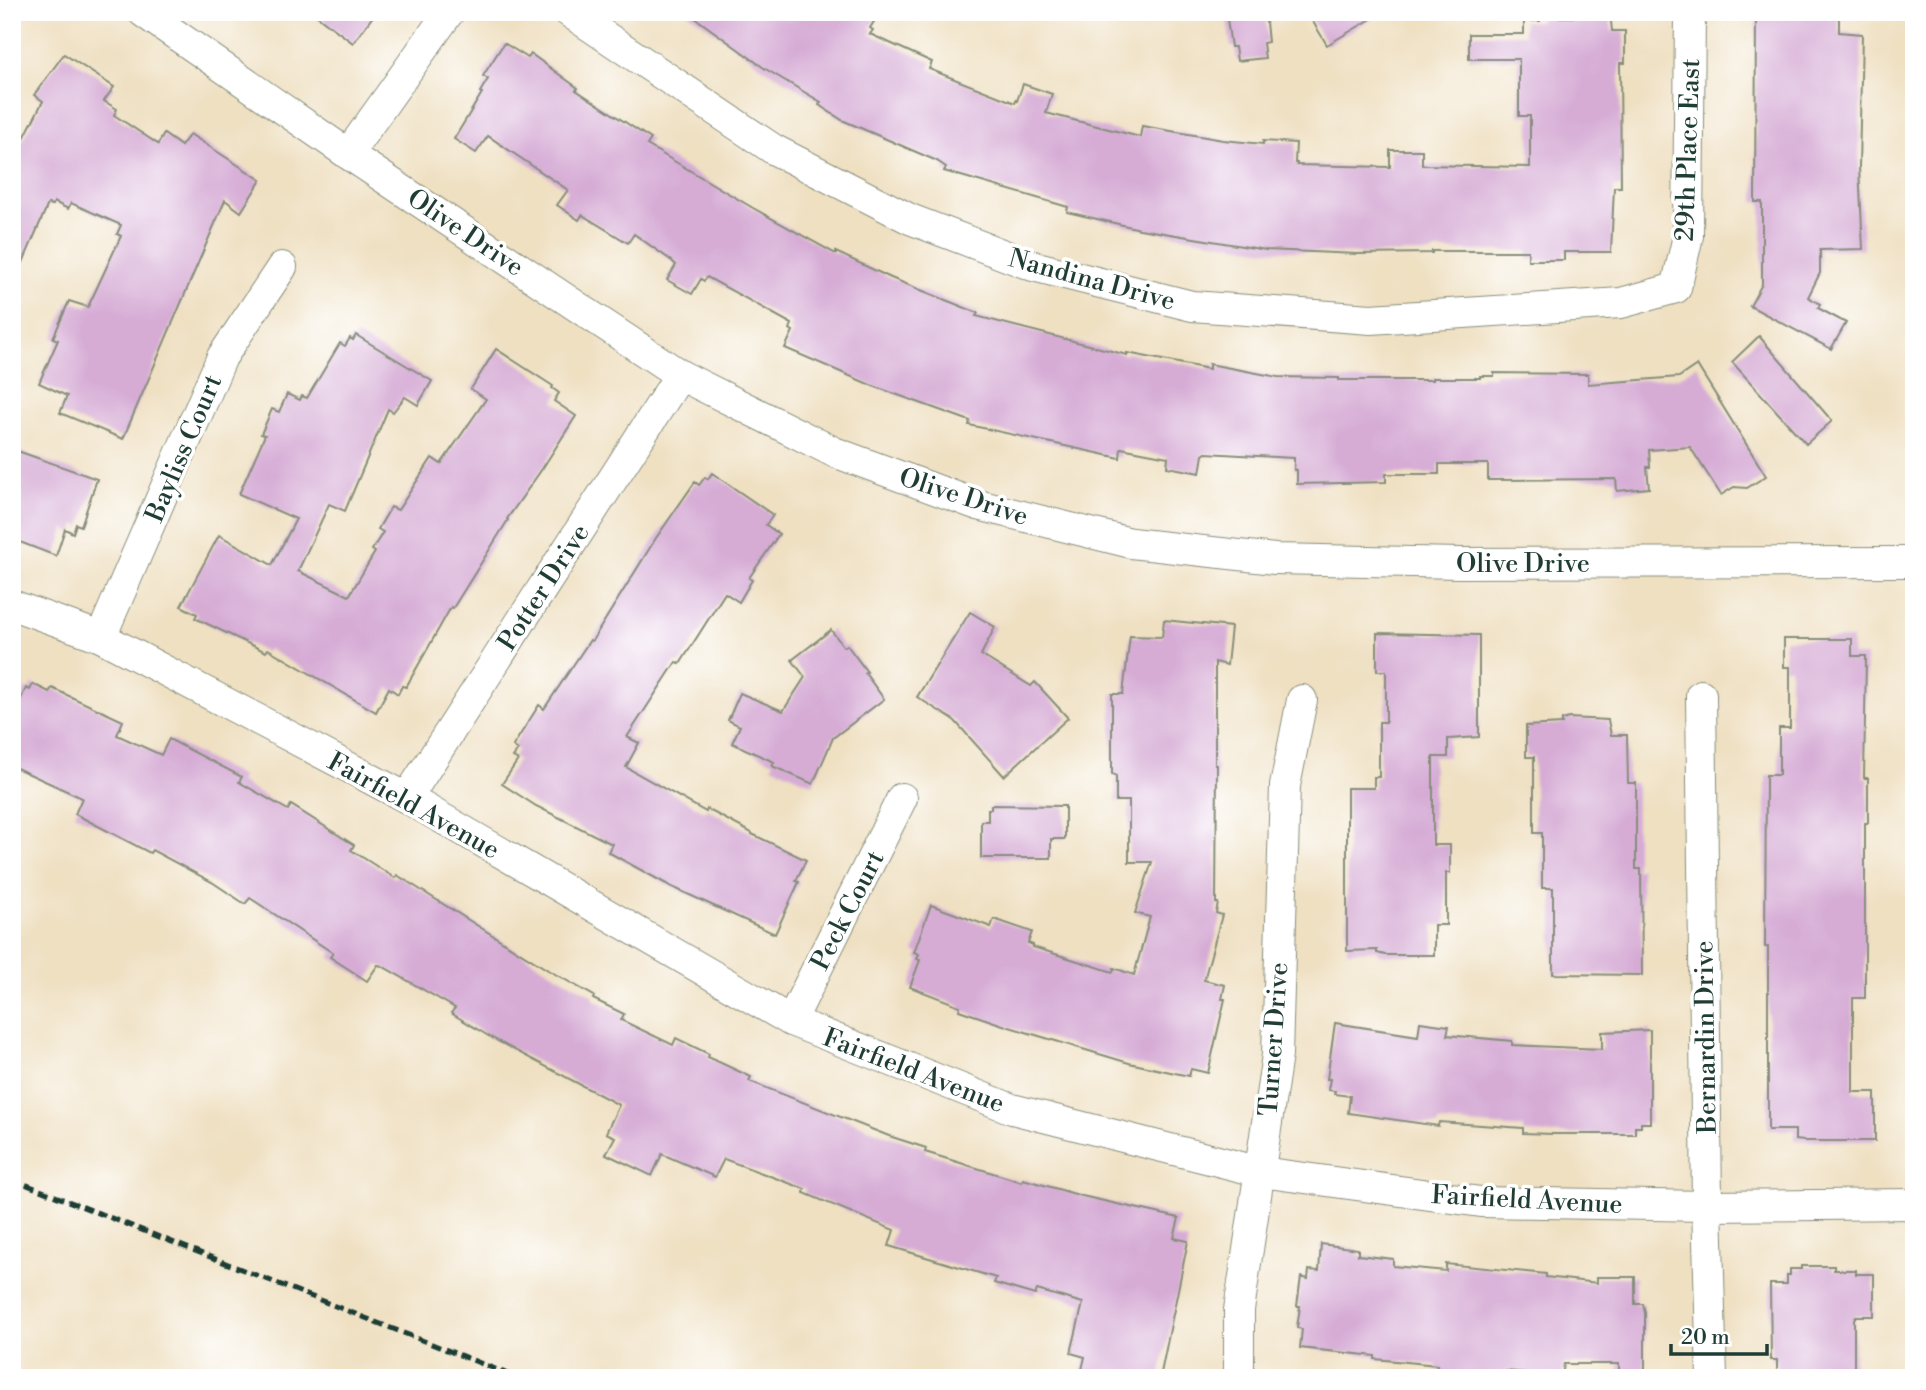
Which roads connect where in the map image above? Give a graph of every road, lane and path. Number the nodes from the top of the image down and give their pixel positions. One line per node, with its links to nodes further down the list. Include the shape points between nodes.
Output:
1 (143, 12): 5 (street, Olive Drive)
2 (449, 12): 5 (street)
3 (569, 12): 7 (street, Nandina Drive, via 773,149 910,219 1033,266 1192,306 1371,319 1621,303)
4 (1690, 12): 7 (street, 29th Place East, via 1688,236)
5 (348, 154): 8 (street, Olive Drive)
6 (282, 267): 11 (street, Bayliss Court, via 222,357)
7 (1676, 288)
8 (680, 376): 9 (street, Olive Drive, via 834,453 978,505 1132,543 1275,559); 14 (street, Potter Drive)
9 (1914, 562)
10 (12, 605): 11 (street, Fairfield Avenue)
11 (101, 637): 14 (street, Fairfield Avenue)
12 (1701, 695): 19 (street, Bernardin Drive)
13 (1302, 700): 17 (street, Turner Drive, via 1285,786 1277,1055)
14 (407, 798): 16 (street, Fairfield Avenue)
15 (902, 798): 16 (street, Peck Court)
16 (791, 1021): 17 (street, Fairfield Avenue, via 1013,1109)
17 (1261, 1172): 19 (street, Fairfield Avenue, via 1481,1202); 20 (street, Turner Drive, via 1239,1310)
18 (1914, 1204): 19 (street, Fairfield Avenue)
19 (1707, 1206): 21 (street, Bernardin Drive)
20 (1239, 1378)
21 (1712, 1378)

